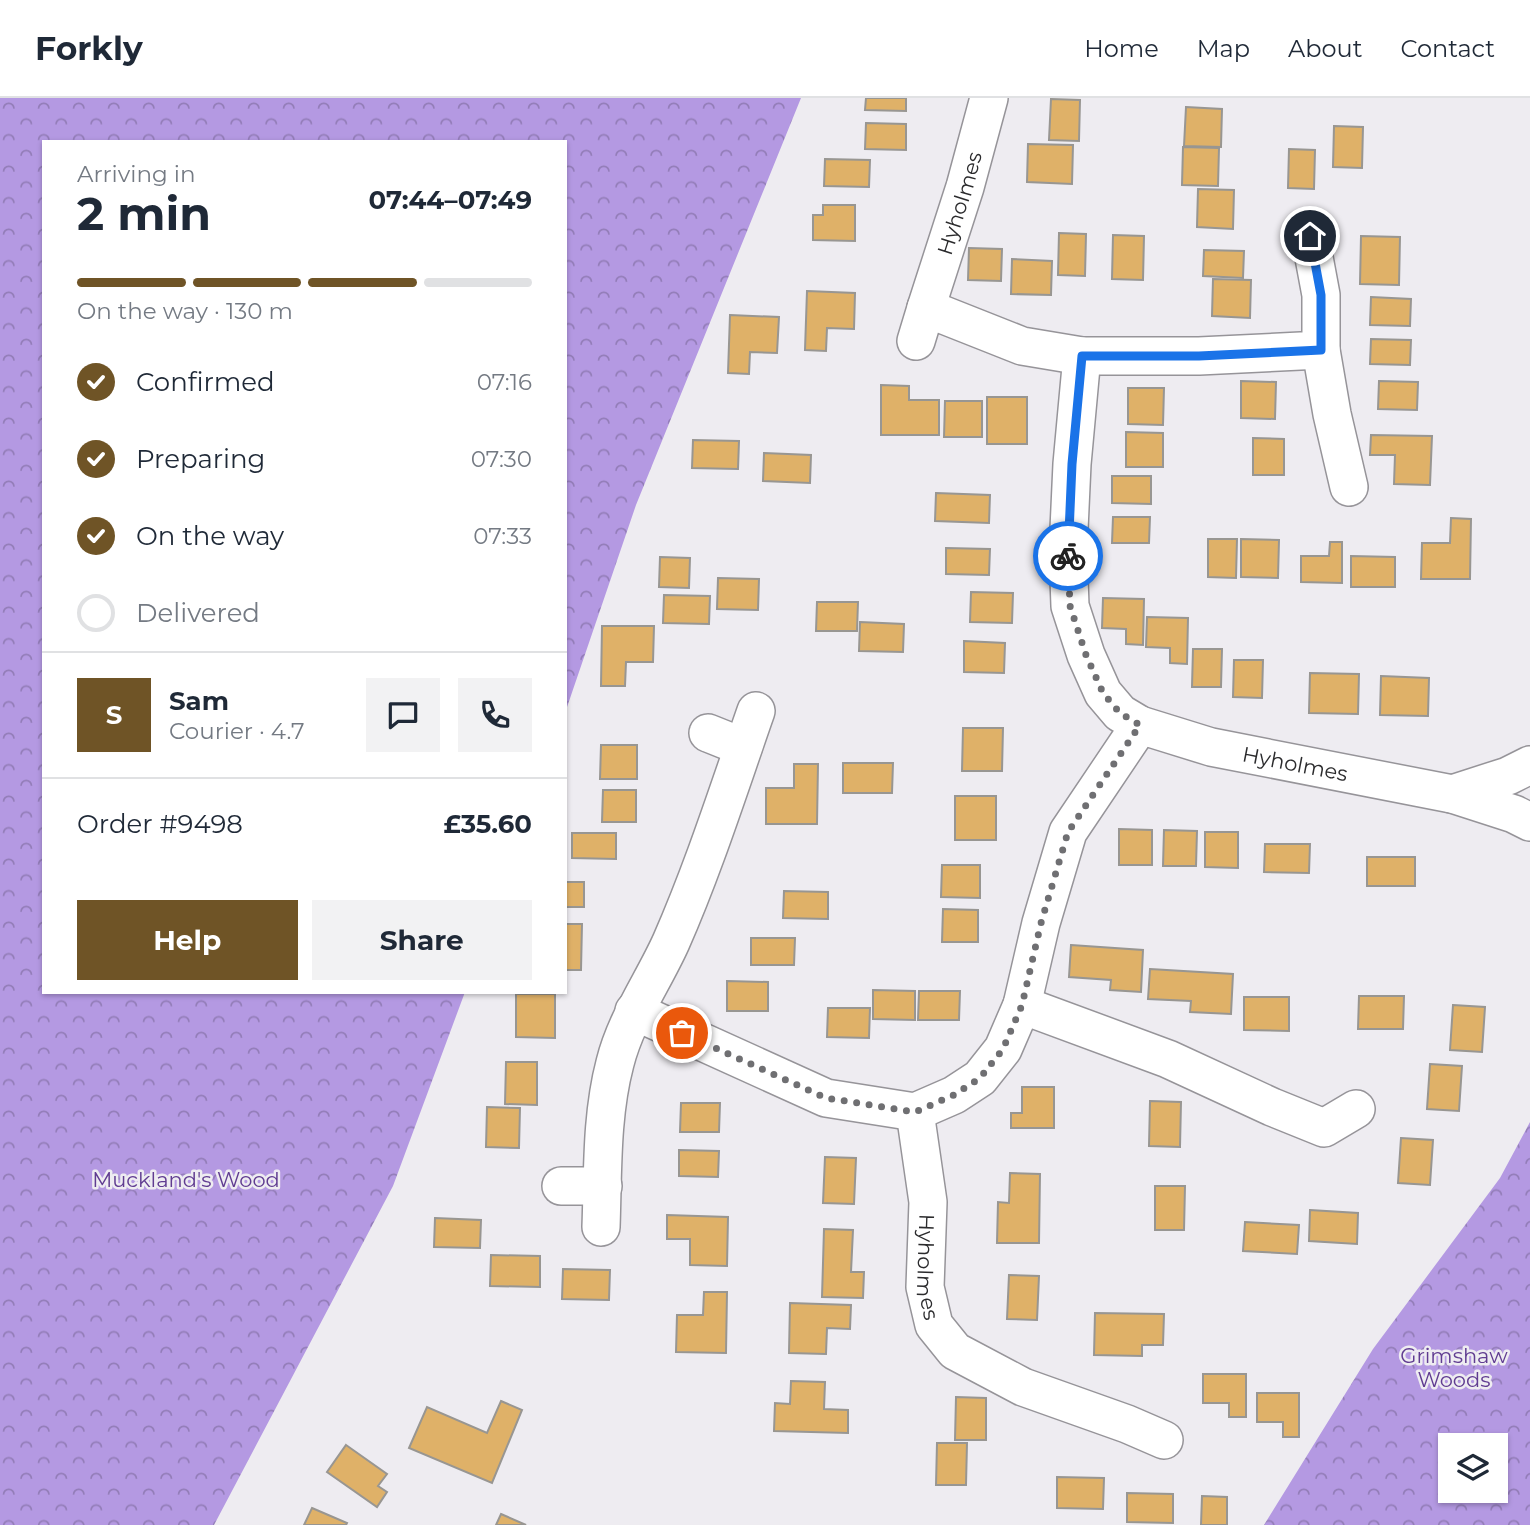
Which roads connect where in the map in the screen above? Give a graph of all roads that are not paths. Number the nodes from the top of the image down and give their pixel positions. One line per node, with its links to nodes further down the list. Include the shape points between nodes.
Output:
1 (989, 98): 4 (street, Hyholmes, via 921,324)
2 (1310, 236): 3 (street, via 1321,295)
3 (1321, 350): 4 (street, Hyholmes); 5 (street)
4 (1082, 356): 7 (street, Hyholmes, via 1069,526 1070,606 1103,693 1120,713)
5 (1349, 487)
6 (756, 711): 9 (street)
7 (1140, 725): 11 (street, Hyholmes, via 1210,747); 13 (street, via 1068,832)
8 (708, 733): 9 (street)
9 (743, 747): 14 (street, via 670,944)
10 (1530, 765): 11 (street, Hyholmes)
11 (1452, 794): 12 (street, Hyholmes)
12 (1530, 822)
13 (1022, 1005): 15 (street, via 1168,1059 1272,1107 1321,1141); 16 (street, via 1003,1049 980,1078)
14 (634, 1011): 16 (street, via 826,1098); 18 (street, via 615,1061 606,1108)
15 (1356, 1109)
16 (915, 1112): 20 (street, Hyholmes, via 928,1202 925,1287 934,1325 955,1351 1023,1387 1132,1411)
17 (561, 1185): 18 (street)
18 (603, 1186): 19 (street)
19 (601, 1227)
20 (1164, 1440)

